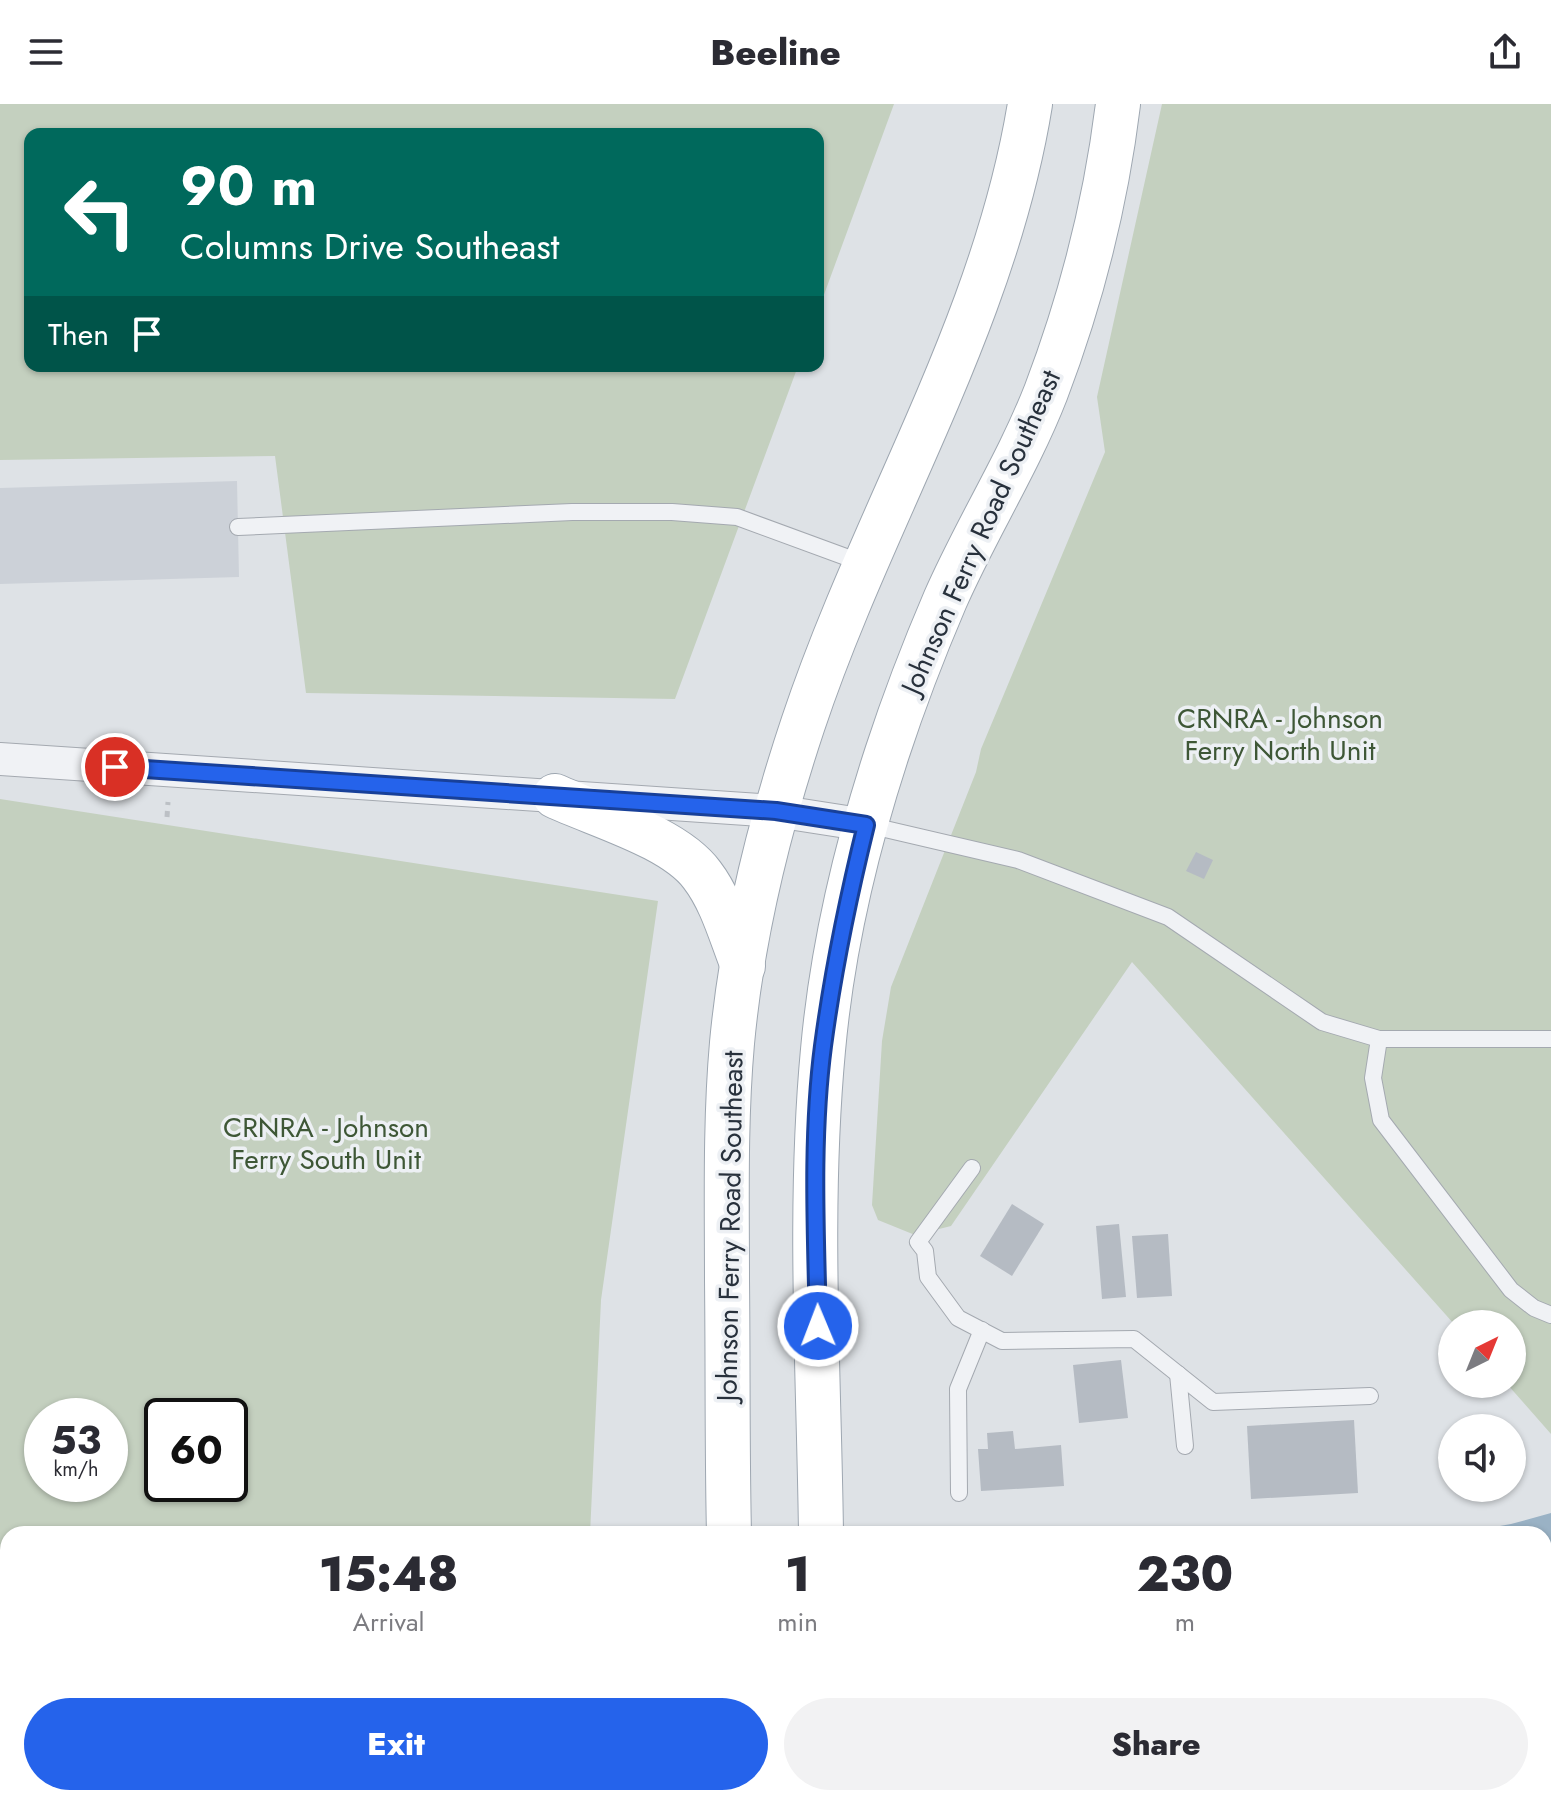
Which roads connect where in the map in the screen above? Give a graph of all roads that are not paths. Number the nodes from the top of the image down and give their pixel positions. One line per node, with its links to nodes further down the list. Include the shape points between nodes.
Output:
1 (1030, 104): 4 (main road, Johnson Ferry Road Southeast, via 994,258 945,387)
2 (1118, 104): 8 (main road, Johnson Ferry Road Southeast, via 1111,165 1065,337 1014,463 946,598 887,753)
3 (238, 527): 4 (lane, via 672,512 737,517)
4 (867, 564): 7 (main road, Johnson Ferry Road Southeast, via 804,722)
5 (0, 759): 6 (street)
6 (555, 796): 7 (street); 9 (main road, via 683,854 717,901)
7 (776, 811): 8 (street); 9 (main road, Johnson Ferry Road Southeast)
8 (866, 825): 10 (lane, via 1018,860 1168,917 1322,1022); 20 (main road, Johnson Ferry Road Southeast, via 845,913 822,1063 816,1235)
9 (743, 967): 19 (main road, Johnson Ferry Road Southeast, via 732,1043 727,1157)
10 (1379, 1039): 11 (lane); 13 (lane, via 1373,1078 1381,1120 1511,1290)
11 (1551, 1039)
12 (972, 1168): 14 (lane, via 918,1242 925,1251 928,1277 958,1318)
13 (1551, 1315)
14 (982, 1330): 15 (lane, via 1002,1341 1134,1339); 18 (lane, via 958,1389)
15 (1178, 1374): 16 (lane, via 1213,1402); 17 (lane)
16 (1370, 1396)
17 (1185, 1446)
18 (959, 1493)
19 (729, 1521)
20 (821, 1521)

